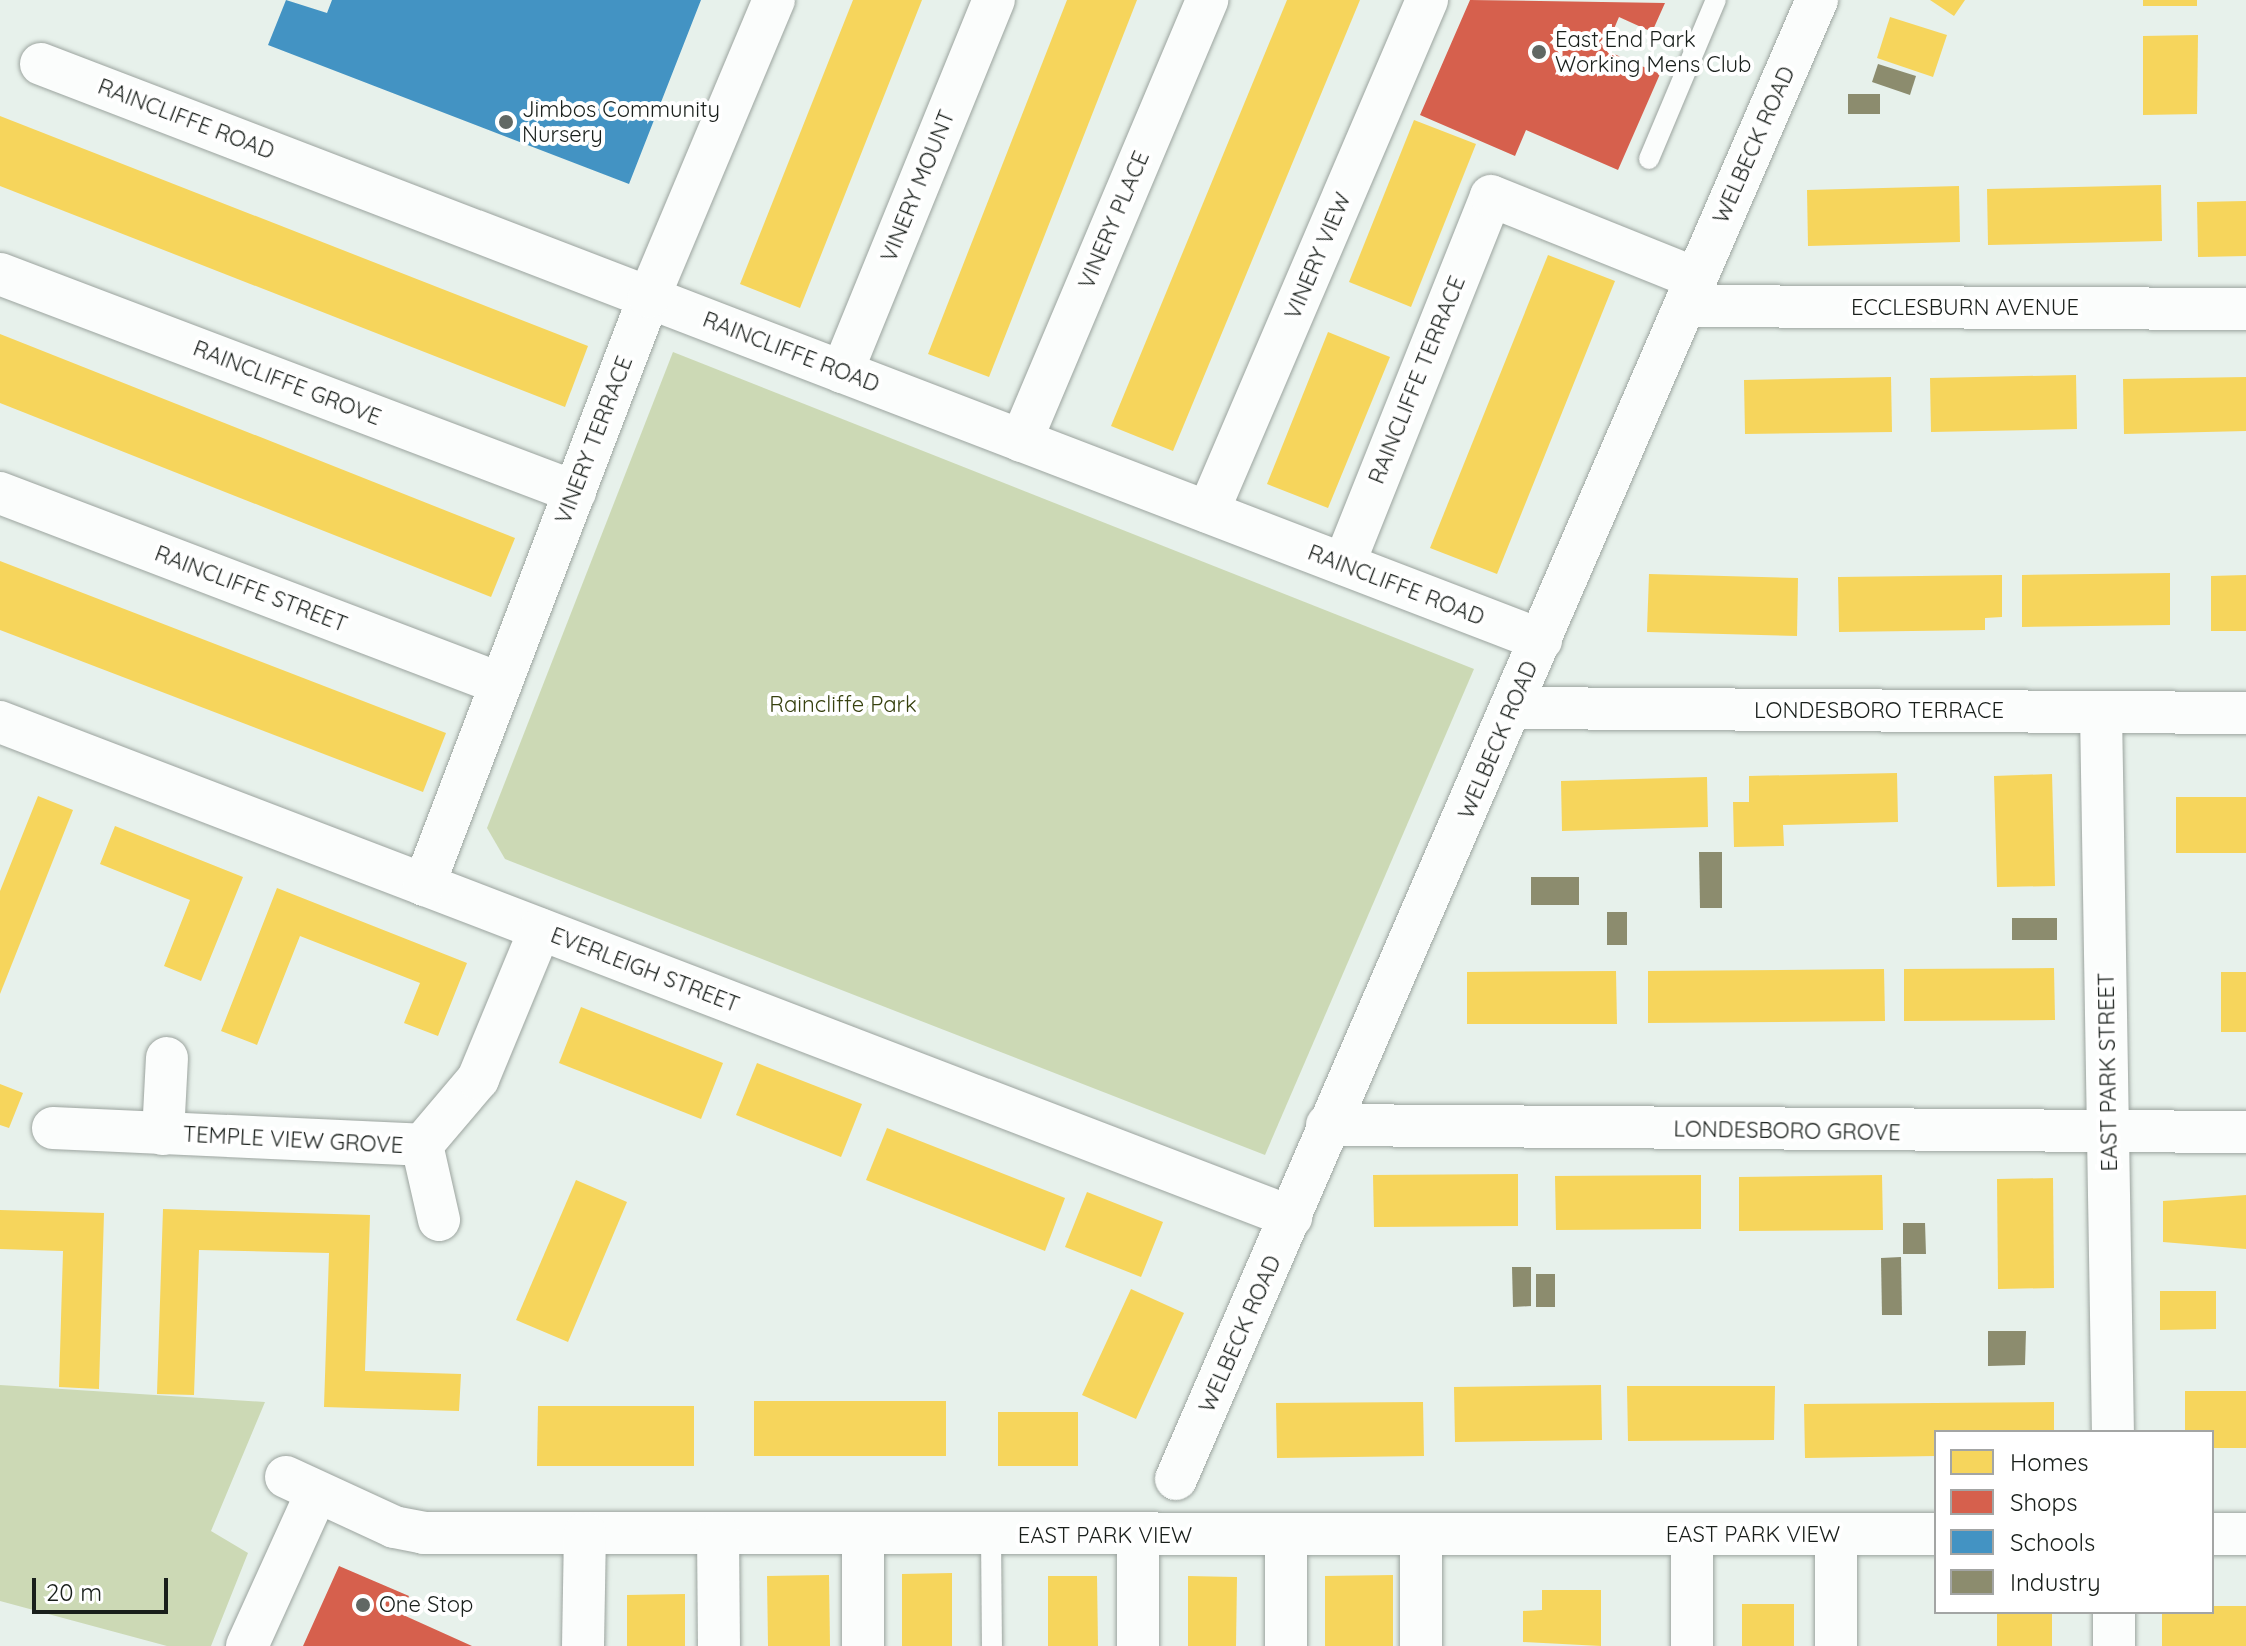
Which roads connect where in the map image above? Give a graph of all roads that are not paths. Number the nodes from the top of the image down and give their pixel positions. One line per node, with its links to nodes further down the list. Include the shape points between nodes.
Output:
1 (774, 0): 11 (street, VINERY TERRACE)
2 (994, 0): 13 (street, VINERY MOUNT)
3 (1207, 0): 14 (street, VINERY PLACE)
4 (1427, 0): 17 (street, VINERY VIEW)
5 (1716, 0): 8 (lane)
6 (1817, 0): 10 (street, WELBECK ROAD)
7 (41, 64): 11 (street, RAINCLIFFE ROAD)
8 (1649, 159)
9 (0, 274): 15 (street, RAINCLIFFE GROVE)
10 (1690, 292): 12 (street, ECCLESBURN AVENUE); 18 (street, RAINCLIFFE TERRACE, via 1491,196); 19 (street, WELBECK ROAD)
11 (649, 297): 13 (street, RAINCLIFFE ROAD); 15 (street, VINERY TERRACE)
12 (2246, 309)
13 (842, 372): 14 (street, RAINCLIFFE ROAD)
14 (1021, 441): 17 (street, RAINCLIFFE ROAD)
15 (575, 492): 20 (street, VINERY TERRACE)
16 (0, 493): 20 (street, RAINCLIFFE STREET)
17 (1208, 512): 18 (street, RAINCLIFFE ROAD)
18 (1344, 564): 19 (street, RAINCLIFFE ROAD)
19 (1541, 640): 21 (street, WELBECK ROAD)
20 (501, 684): 25 (street, VINERY TERRACE)
21 (1513, 708): 22 (street, LONDESBORO TERRACE); 28 (street, WELBECK ROAD)
22 (2101, 712): 23 (street, LONDESBORO TERRACE); 32 (street, EAST PARK STREET)
23 (2246, 713)
24 (0, 722): 25 (street, EVERLEIGH STREET)
25 (424, 885): 26 (street, EVERLEIGH STREET)
26 (540, 929): 33 (street, TEMPLE VIEW GROVE, via 478,1079); 34 (street, EVERLEIGH STREET)
27 (167, 1058): 31 (street, TEMPLE VIEW GROVE)
28 (1327, 1125): 32 (street, LONDESBORO GROVE); 34 (street, WELBECK ROAD)
29 (53, 1128): 31 (street, TEMPLE VIEW GROVE)
30 (2246, 1132): 32 (street, LONDESBORO GROVE)
31 (163, 1134): 33 (street, TEMPLE VIEW GROVE)
32 (2109, 1135): 36 (street, EAST PARK STREET)
33 (422, 1145): 35 (street, TEMPLE VIEW GROVE)
34 (1291, 1217): 37 (street, WELBECK ROAD)
35 (439, 1220)
36 (2113, 1430)
37 (1176, 1479)
38 (585, 1533): 39 (street, EAST PARK VIEW); 51 (street, EAST PARK VIEW, via 424,1533 301,1486); 52 (street)
39 (718, 1534): 49 (street, EAST PARK VIEW); 53 (street)
40 (1934, 1534): 44 (street, EAST PARK VIEW)
41 (2214, 1534): 42 (street)
42 (2246, 1534)
43 (1692, 1535): 44 (street, EAST PARK VIEW); 48 (street, EAST PARK VIEW); 59 (street)
44 (1836, 1535): 60 (street)
45 (991, 1536): 46 (street, EAST PARK VIEW); 49 (street, EAST PARK VIEW); 55 (lane)
46 (1138, 1536): 47 (street, EAST PARK VIEW); 56 (street)
47 (1286, 1536): 48 (street, EAST PARK VIEW); 57 (street)
48 (1421, 1536): 58 (street)
49 (863, 1537): 54 (street)
50 (2114, 1614): 61 (street)
51 (247, 1646)
52 (583, 1646)
53 (719, 1646)
54 (863, 1646)
55 (992, 1646)
56 (1138, 1646)
57 (1286, 1646)
58 (1421, 1646)
59 (1692, 1646)
60 (1836, 1646)
61 (2114, 1646)

